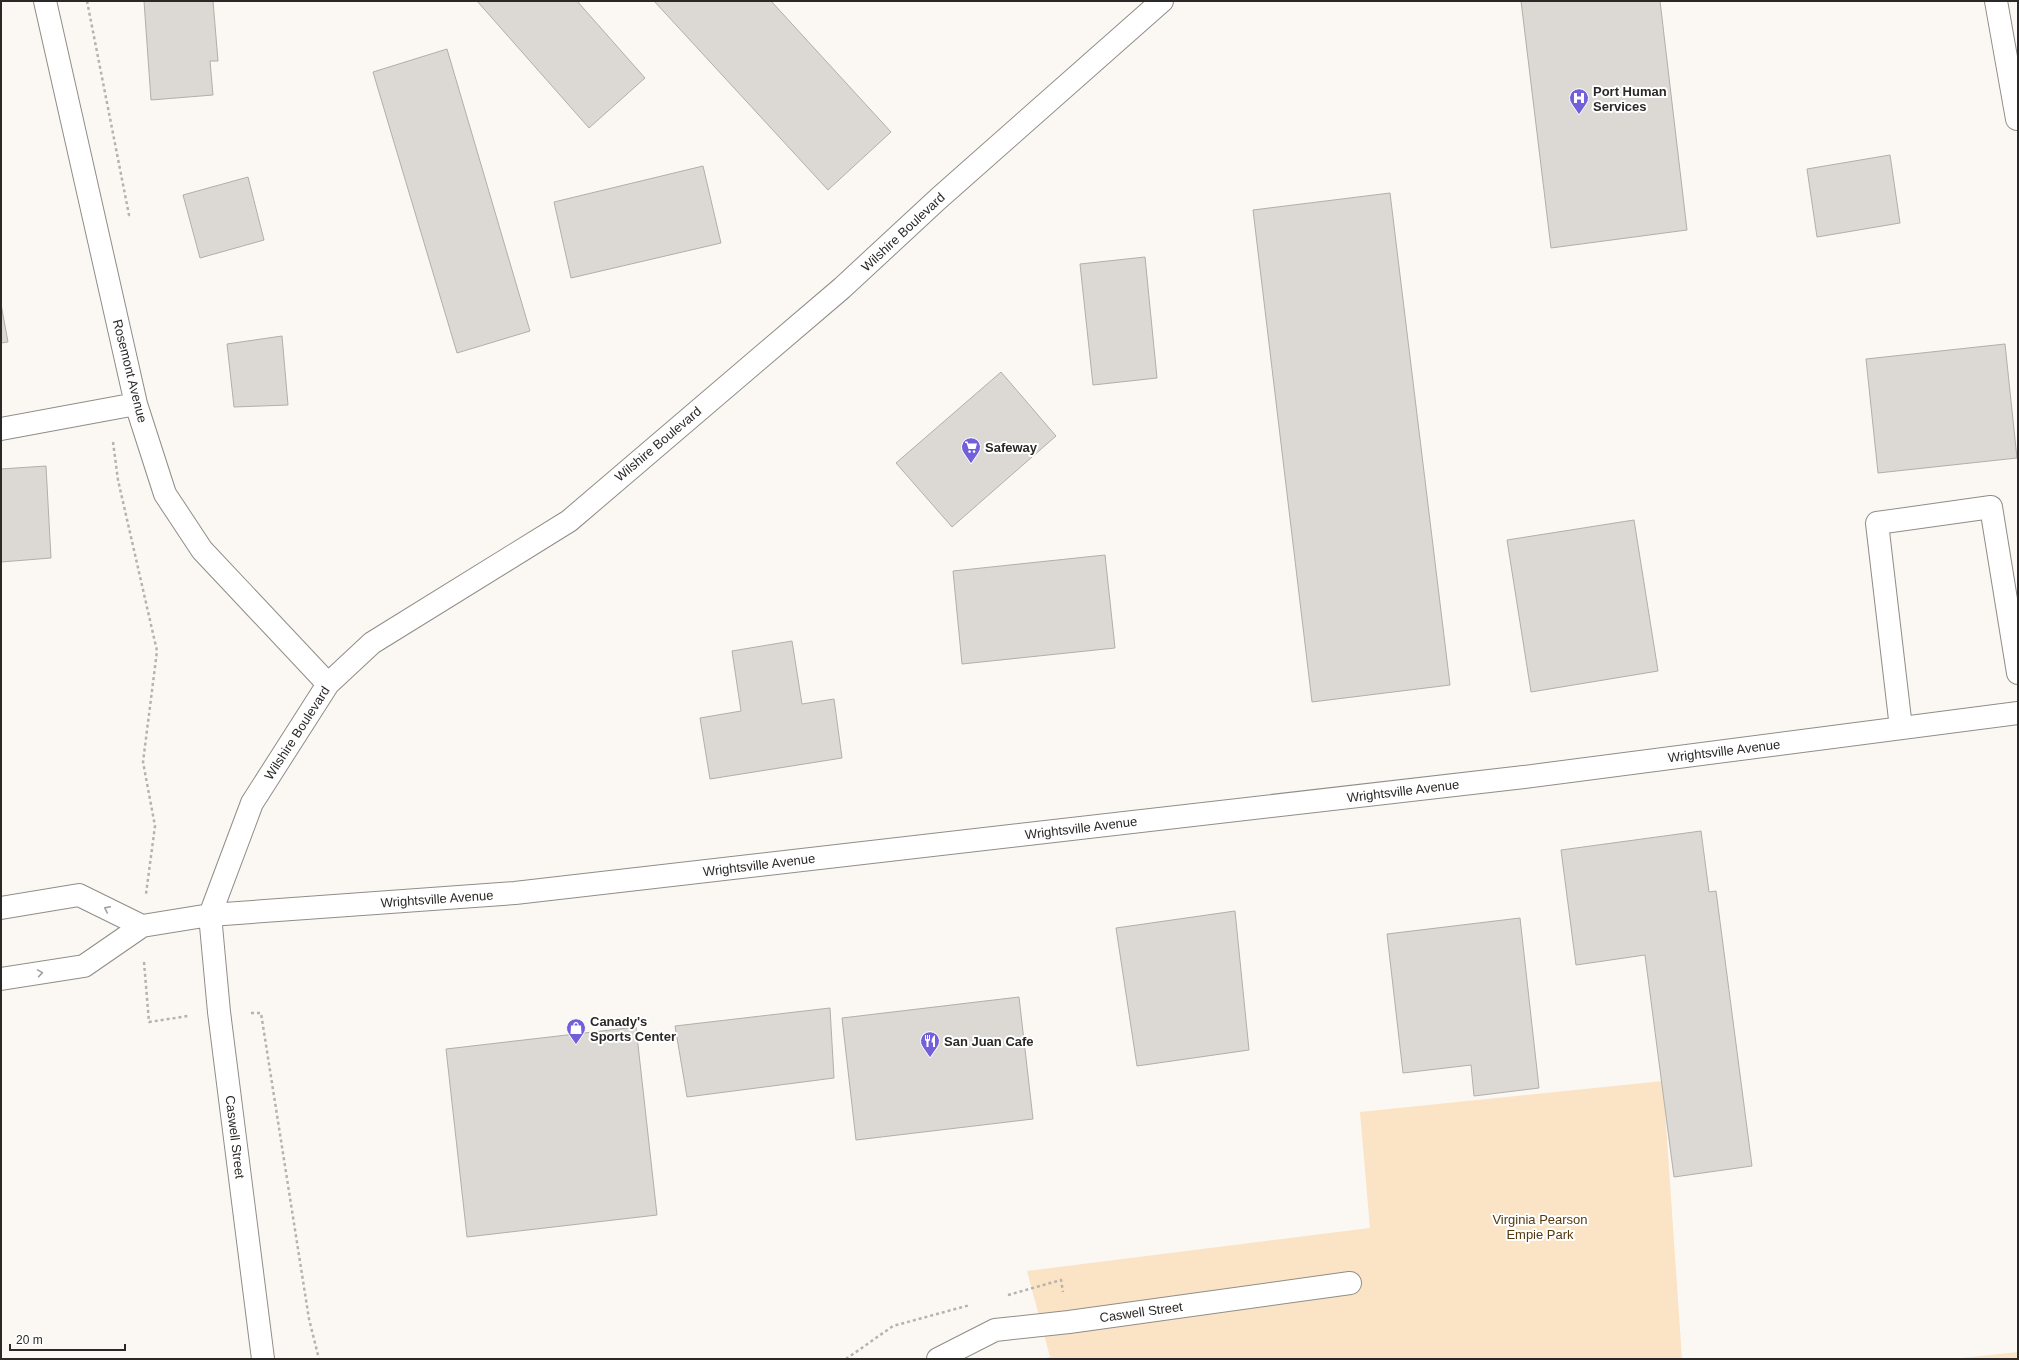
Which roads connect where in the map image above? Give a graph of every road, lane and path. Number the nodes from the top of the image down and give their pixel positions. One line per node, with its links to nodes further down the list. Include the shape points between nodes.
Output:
1 (45, 1): 5 (street, Rosemont Avenue)
2 (1162, 1): 8 (street, Wilshire Boulevard, via 938,199 842,288 568,521 372,643)
3 (1996, 1): 4 (street)
4 (2018, 119)
5 (136, 404): 6 (street); 8 (street, Rosemont Avenue, via 164,494 202,550)
6 (1, 429)
7 (2018, 673): 10 (street, via 1991,507 1877,523)
8 (328, 684): 12 (street, Wilshire Boulevard, via 252,803)
9 (2018, 713): 10 (street, Wrightsville Avenue)
10 (1901, 728): 12 (street, Wrightsville Avenue, via 1509,778 515,893)
11 (1, 908): 13 (street, one-way to 11, via 79,895)
12 (210, 915): 13 (street, Wrightsville Avenue); 16 (street, Caswell Street, via 219,1012)
13 (142, 926): 14 (street, Wrightsville Avenue, one-way to 13, via 84,966)
14 (1, 979)
15 (1350, 1283): 17 (street, Caswell Street, via 995,1330)
16 (263, 1359)
17 (938, 1359)

